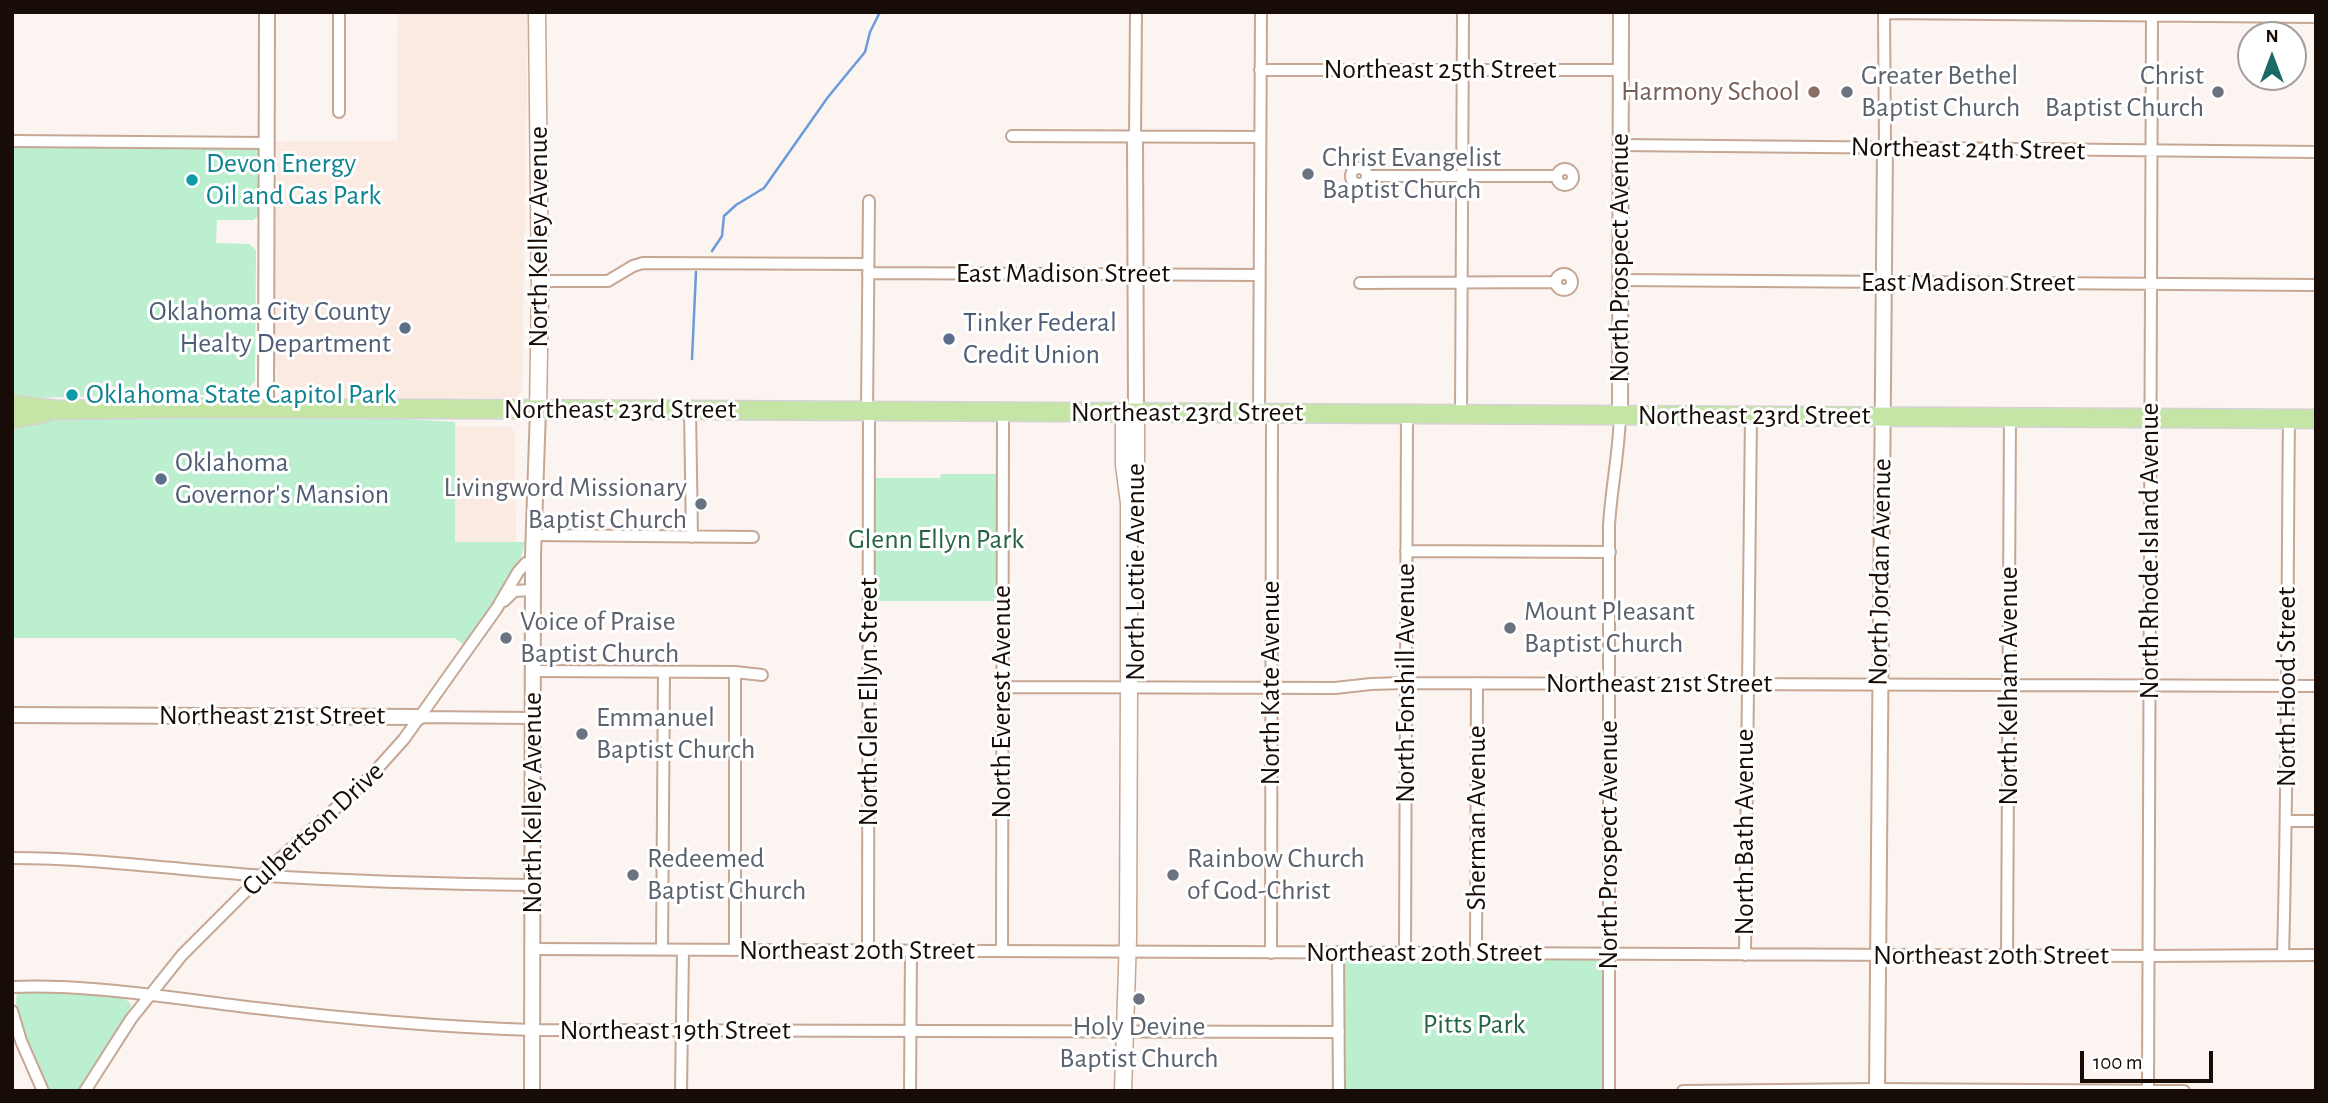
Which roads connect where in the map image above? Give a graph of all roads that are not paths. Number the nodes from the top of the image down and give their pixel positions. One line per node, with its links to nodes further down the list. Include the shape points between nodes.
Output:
1 (267, 12): 19 (street)
2 (339, 12): 14 (street)
3 (537, 12): 32 (main road, North Kelley Avenue)
4 (1136, 12): 16 (street, North Lottie Avenue)
5 (1261, 12): 11 (street, North Kate Avenue)
6 (1463, 12): 12 (street)
7 (1621, 12): 13 (street, North Prospect Avenue)
8 (1884, 13): 9 (street); 21 (street, North Jordan Avenue)
9 (2152, 15): 10 (street); 22 (street, North Rhode Island Avenue)
10 (2316, 17)
11 (1260, 69): 12 (street, Northeast 25th Street); 17 (street, North Kate Avenue)
12 (1462, 70): 13 (street, Northeast 25th Street); 25 (street)
13 (1620, 70): 20 (street, North Prospect Avenue)
14 (339, 112)
15 (1013, 136): 16 (street)
16 (1135, 136): 17 (street); 29 (street, North Lottie Avenue)
17 (1260, 137): 30 (street, North Kate Avenue)
18 (12, 141): 19 (street)
19 (267, 143): 40 (street)
20 (1620, 145): 21 (street, Northeast 24th Street); 31 (street, North Prospect Avenue)
21 (1885, 147): 22 (street, Northeast 24th Street); 36 (street, North Jordan Avenue)
22 (2151, 152): 23 (street, Northeast 24th Street); 37 (street, North Rhode Island Avenue)
23 (2316, 152)
24 (1367, 176): 25 (street)
25 (1462, 176): 26 (street); 34 (street)
26 (1557, 176)
27 (869, 201): 28 (street, North Glen Ellyn Street)
28 (868, 269): 29 (street, East Madison Street); 32 (street, East Madison Street, via 643,263 608,281); 44 (street, North Glen Ellyn Street)
29 (1135, 274): 30 (street, East Madison Street); 46 (street, North Lottie Avenue)
30 (1259, 275): 47 (street, North Kate Avenue)
31 (1620, 280): 36 (street, East Madison Street); 50 (street, North Prospect Avenue)
32 (539, 281): 42 (main road, North Kelley Avenue)
33 (1360, 282): 34 (street)
34 (1462, 282): 35 (street); 49 (street)
35 (1556, 282)
36 (1882, 282): 37 (street, East Madison Street); 52 (street, North Jordan Avenue)
37 (2151, 284): 38 (street, East Madison Street); 54 (street, North Rhode Island Avenue)
38 (2316, 285)
39 (12, 405): 41 (main road, Northeast 23rd Street)
40 (267, 409): 41 (main road, Northeast 23rd Street); 42 (main road, Northeast 23rd Street)
41 (58, 410): 56 (main road, Northeast 23rd Street)
42 (538, 410): 43 (main road, Northeast 23rd Street); 58 (street, North Kelley Avenue)
43 (690, 410): 44 (main road, Northeast 23rd Street); 59 (street)
44 (868, 411): 45 (main road, Northeast 23rd Street); 94 (street, North Glen Ellyn Street)
45 (1003, 411): 46 (main road, Northeast 23rd Street); 78 (street, North Everest Avenue)
46 (1130, 413): 47 (main road, Northeast 23rd Street); 79 (main road, North Lottie Avenue, via 1124,465 1129,503)
47 (1266, 413): 48 (main road, Northeast 23rd Street); 81 (street, North Kate Avenue)
48 (1407, 413): 49 (main road, Northeast 23rd Street); 61 (street, North Fonshill Avenue)
49 (1461, 414): 50 (main road, Northeast 23rd Street)
50 (1620, 415): 51 (main road, Northeast 23rd Street); 62 (street, North Prospect Avenue, via 1610,502)
51 (1751, 415): 52 (main road, Northeast 23rd Street); 73 (street, North Bath Avenue)
52 (1881, 416): 53 (main road, Northeast 23rd Street); 74 (street, North Jordan Avenue)
53 (2010, 417): 54 (main road, Northeast 23rd Street); 75 (street, North Kelham Avenue)
54 (2150, 418): 55 (main road, Northeast 23rd Street); 80 (street, North Rhode Island Avenue)
55 (2289, 418): 57 (main road, Northeast 23rd Street); 76 (street, North Hood Street)
56 (12, 419)
57 (2316, 419)
58 (533, 535): 59 (street); 63 (street, North Kelley Avenue)
59 (692, 537): 60 (street)
60 (753, 537)
61 (1406, 551): 62 (street); 70 (street, North Fonshill Avenue)
62 (1610, 552): 72 (street, North Prospect Avenue)
63 (533, 563): 64 (street, North Kelley Avenue); 65 (street, Culbertson Drive, via 518,572)
64 (533, 590): 65 (street, via 514,591); 66 (street, North Kelley Avenue)
65 (497, 608): 83 (street, Culbertson Drive)
66 (533, 671): 68 (street); 84 (street, North Kelley Avenue)
67 (735, 671): 68 (street); 69 (street); 93 (street)
68 (664, 673): 91 (street)
69 (762, 675)
70 (1405, 683): 71 (street, Northeast 21st Street); 81 (street, Northeast 21st Street); 100 (street, North Fonshill Avenue)
71 (1478, 683): 72 (street, Northeast 21st Street); 101 (street, Sherman Avenue)
72 (1610, 684): 73 (street, Northeast 21st Street); 102 (street, North Prospect Avenue)
73 (1747, 685): 74 (street, Northeast 21st Street); 103 (street, North Bath Avenue)
74 (1879, 685): 75 (street, Northeast 21st Street); 104 (street, North Jordan Avenue)
75 (2008, 685): 80 (street, Northeast 21st Street); 105 (street, North Kelham Avenue)
76 (2286, 686): 77 (street, Northeast 21st Street); 80 (street, Northeast 21st Street); 85 (street, North Hood Street)
77 (2316, 686)
78 (1002, 687): 79 (street, Northeast 21st Street); 96 (street, North Everest Avenue)
79 (1132, 687): 81 (street, Northeast 21st Street); 97 (main road, North Lottie Avenue)
80 (2149, 687): 108 (street, North Rhode Island Avenue)
81 (1272, 688): 99 (street, North Kate Avenue)
82 (12, 715): 83 (street, Northeast 21st Street)
83 (419, 717): 84 (street, Northeast 21st Street); 88 (street, Culbertson Drive, via 369,778)
84 (532, 718): 89 (street, North Kelley Avenue)
85 (2287, 821): 86 (street); 106 (street, North Hood Street)
86 (2316, 821)
87 (12, 858): 88 (street, via 98,860)
88 (262, 876): 89 (street); 110 (street, Culbertson Drive, via 199,937)
89 (533, 885): 90 (street, North Kelley Avenue)
90 (532, 949): 91 (street, Northeast 20th Street); 112 (street, North Kelley Avenue)
91 (662, 950): 92 (street, Northeast 20th Street)
92 (683, 950): 93 (street, Northeast 20th Street); 113 (street)
93 (734, 950): 94 (street, Northeast 20th Street)
94 (868, 950): 95 (street, Northeast 20th Street)
95 (911, 951): 96 (street, Northeast 20th Street); 114 (street)
96 (1002, 951): 97 (street, Northeast 20th Street)
97 (1131, 952): 99 (street, Northeast 20th Street); 115 (main road, North Lottie Avenue)
98 (1338, 952): 99 (street, Northeast 20th Street); 100 (street, Northeast 20th Street); 116 (street)
99 (1271, 953)
100 (1405, 953): 101 (street, Northeast 20th Street)
101 (1476, 953): 102 (street, Northeast 20th Street)
102 (1608, 954): 103 (street, Northeast 20th Street); 126 (street, North Prospect Avenue)
103 (1745, 955): 104 (street, Northeast 20th Street)
104 (1878, 955): 105 (street, Northeast 20th Street); 117 (street, North Jordan Avenue)
105 (2007, 955): 108 (street, Northeast 20th Street)
106 (2283, 955): 107 (street, Northeast 20th Street); 108 (street, Northeast 20th Street)
107 (2316, 955)
108 (2148, 957): 128 (street, North Rhode Island Avenue)
109 (12, 987): 110 (street, Northeast 19th Street)
110 (149, 996): 112 (street, Northeast 19th Street, via 408,1024); 119 (street, Culbertson Drive)
111 (12, 1011): 118 (street)
112 (532, 1030): 113 (street, Northeast 19th Street); 120 (street, North Kelley Avenue)
113 (681, 1031): 114 (street, Northeast 19th Street); 121 (street)
114 (910, 1031): 115 (street, Northeast 19th Street); 122 (street)
115 (1129, 1032): 116 (street, Northeast 19th Street); 123 (main road, North Lottie Avenue); 124 (main road, North Lottie Avenue)
116 (1339, 1032): 125 (street)
117 (1877, 1090): 127 (street); 128 (street)
118 (43, 1091)
119 (85, 1091)
120 (532, 1091)
121 (681, 1091)
122 (910, 1091)
123 (1123, 1091)
124 (1134, 1091)
125 (1339, 1091)
126 (1609, 1091)
127 (1683, 1091)
128 (2148, 1091): 129 (street)
129 (2184, 1091)

